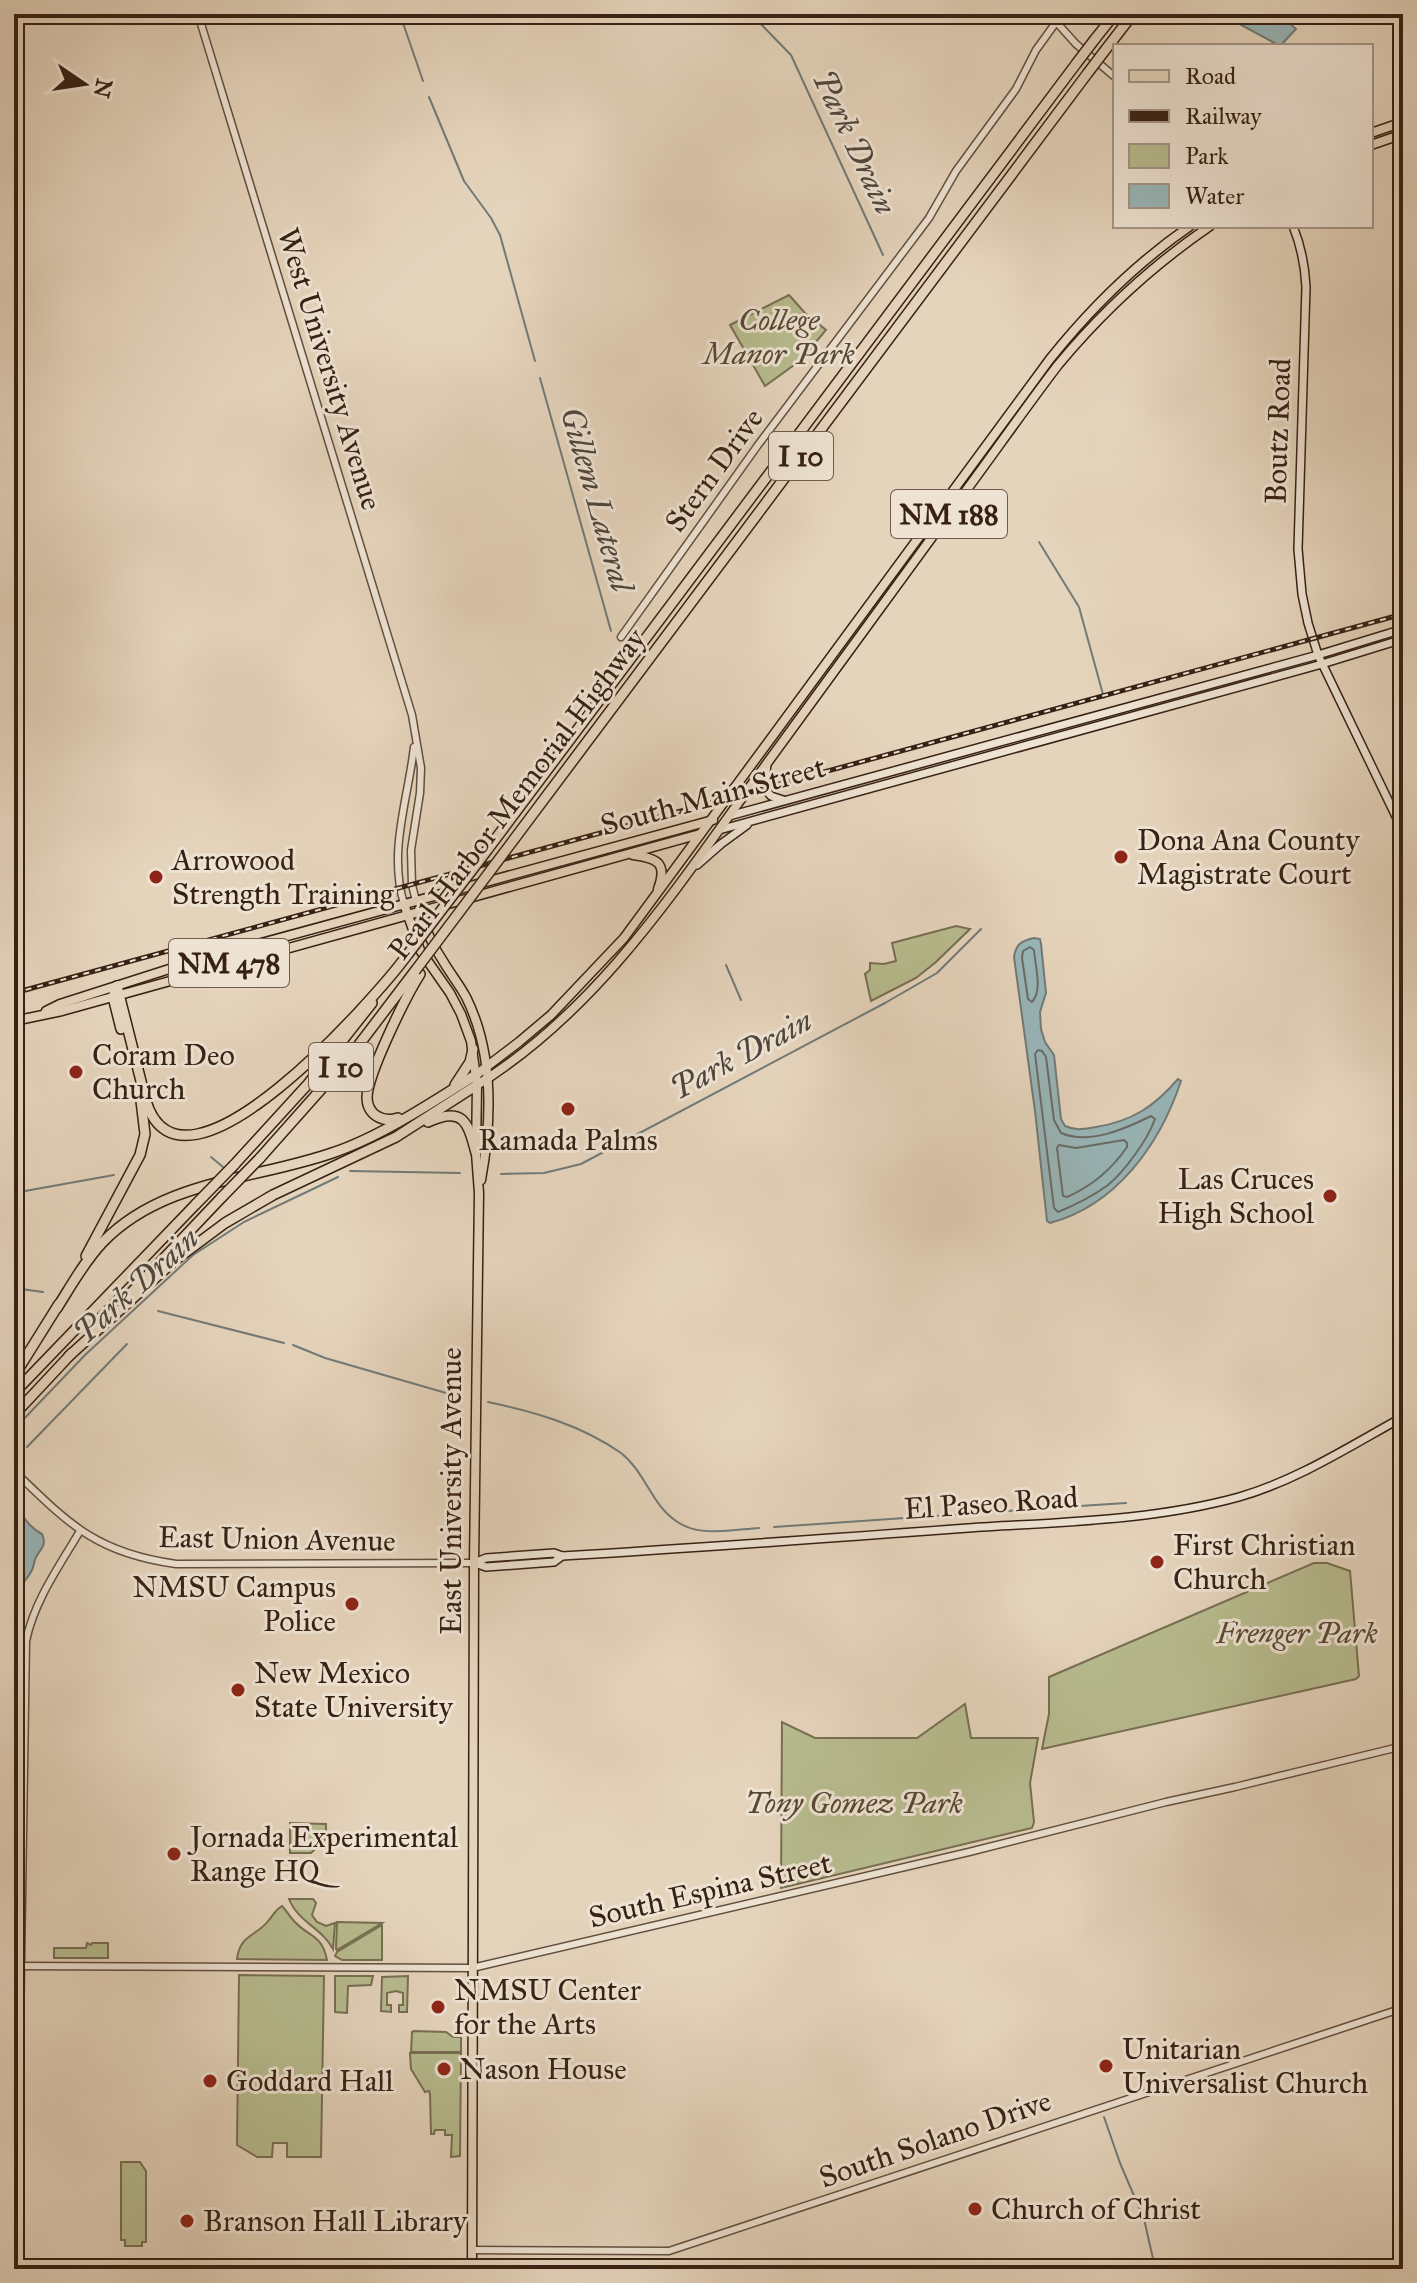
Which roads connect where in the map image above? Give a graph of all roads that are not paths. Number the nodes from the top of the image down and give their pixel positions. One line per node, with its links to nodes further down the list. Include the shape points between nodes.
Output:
1 (198, 14): 20 (street, West University Avenue, via 402,679)
2 (1049, 14): 6 (street)
3 (1062, 14): 6 (street, Stern Drive)
4 (1115, 14): 37 (highway, Pearl Harbor Memorial Highway / I 10, bridge)
5 (1133, 14): 36 (highway, Pearl Harbor Memorial Highway / I 10, bridge)
6 (1056, 23): 7 (street); 16 (street, Stern Drive, via 929,218)
7 (1113, 75)
8 (1403, 122): 9 (main road)
9 (1373, 132)
10 (1403, 134): 11 (main road)
11 (1373, 144)
12 (1188, 228): 24 (main road, NM 188, via 1120,283 1050,359)
13 (1207, 228): 21 (main road, NM 188, via 1138,282 1068,353)
14 (1294, 228): 18 (main road, Boutz Road, via 1306,287 1298,549 1302,594)
15 (1403, 629): 18 (main road, South Main Street / NM 478)
16 (621, 637)
17 (1403, 639): 19 (main road, South Main Street / NM 478)
18 (1318, 655): 19 (main road, Boutz Road); 22 (main road, South Main Street / NM 478)
19 (1322, 664): 25 (main road, South Main Street / NM 478); 27 (main road, Boutz Road)
20 (415, 739): 32 (street, West University Avenue, via 421,768 411,850); 33 (street, West University Avenue, via 399,832)
21 (767, 764): 22 (main road, via 766,791); 23 (main road, NM 188)
22 (785, 800): 23 (main road, South Main Street / NM 478)
23 (729, 816): 24 (main road, South Main Street / NM 478); 26 (main road, NM 188)
24 (712, 820): 28 (main road, NM 188); 32 (main road, South Main Street / NM 478)
25 (755, 820): 26 (main road, South Main Street / NM 478); 30 (main road)
26 (719, 830): 28 (main road, South Main Street / NM 478); 30 (main road, NM 188)
27 (1403, 831)
28 (702, 834): 29 (main road, South Main Street / NM 478); 31 (main road, NM 188)
29 (628, 855): 31 (main road, via 652,858 660,866); 34 (main road, South Main Street / NM 478)
30 (684, 877): 43 (main road, NM 188, via 581,1001)
31 (653, 900): 41 (main road, NM 188, via 573,993)
32 (416, 901): 33 (main road, South Main Street / NM 478); 34 (main road, West University Avenue)
33 (404, 904): 35 (main road, West University Avenue); 38 (main road, South Main Street / NM 478, via 188,963)
34 (419, 912): 35 (main road, South Main Street / NM 478); 41 (main road, East University Avenue, via 474,1015)
35 (407, 916): 38 (main road, South Main Street / NM 478); 40 (main road, East University Avenue, via 420,950 461,1014)
36 (418, 972): 45 (highway, via 367,1097 373,1113 384,1120); 50 (highway, Pearl Harbor Memorial Highway / I 10, bridge, via 260,1158)
37 (386, 984): 38 (highway, via 284,1083 232,1120 188,1135 167,1131 150,1113); 52 (highway, Pearl Harbor Memorial Highway / I 10, bridge, via 308,1084)
38 (116, 992): 39 (main road, South Main Street / NM 478); 49 (highway, via 141,1102 143,1141 138,1161)
39 (14, 1021)
40 (473, 1049): 42 (main road, East University Avenue); 44 (highway)
41 (487, 1066): 42 (main road, NM 188); 43 (main road, East University Avenue)
42 (477, 1079): 43 (main road, NM 188); 44 (highway); 46 (highway); 47 (main road, East University Avenue)
43 (487, 1079): 48 (main road, East University Avenue)
44 (452, 1089): 45 (highway)
45 (419, 1108): 49 (highway, via 335,1152 150,1206 100,1245)
46 (396, 1137): 47 (highway, via 451,1115 468,1126); 50 (highway, via 225,1223 174,1261)
47 (476, 1153): 48 (main road, East University Avenue)
48 (479, 1193): 57 (main road, East University Avenue)
49 (57, 1308): 51 (highway)
50 (69, 1356): 53 (highway, Pearl Harbor Memorial Highway / I 10)
51 (14, 1376)
52 (14, 1393)
53 (14, 1415)
54 (1403, 1417): 57 (main road, El Paseo Road, via 1275,1484 1179,1511 486,1558)
55 (15, 1473): 56 (street, East Union Avenue)
56 (80, 1531): 57 (street, East Union Avenue, via 130,1555 176,1564); 59 (street, via 31,1619 26,1641)
57 (474, 1563): 60 (main road, East University Avenue)
58 (1403, 1746): 60 (street, South Espina Street)
59 (18, 1966): 60 (street, South Espina Street); 63 (street)
60 (472, 1968): 62 (main road, East University Avenue)
61 (1403, 2008): 62 (street, South Solano Drive, via 669,2251)
62 (472, 2250): 64 (main road, East University Avenue)
63 (20, 2269)
64 (472, 2269)

